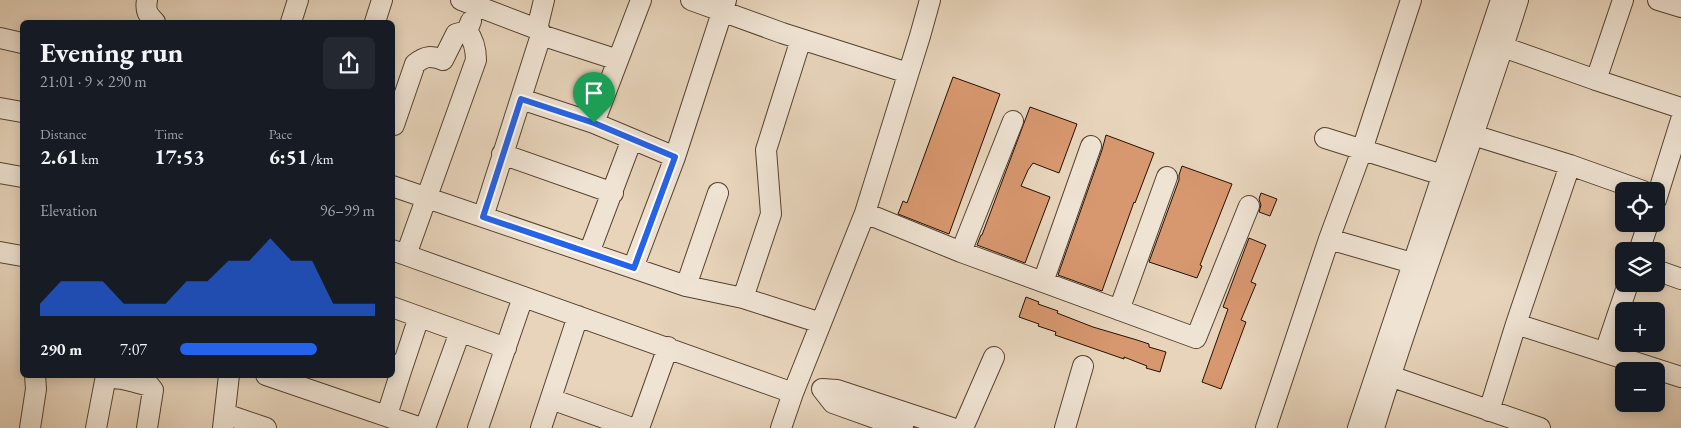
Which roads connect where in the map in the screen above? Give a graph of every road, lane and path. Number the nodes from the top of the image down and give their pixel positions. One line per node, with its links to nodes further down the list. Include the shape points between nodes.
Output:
1 (147, 0): 16 (street, via 146,9)
2 (298, 0): 17 (street)
3 (382, 0): 18 (street)
4 (544, 0): 21 (street)
5 (641, 0): 26 (street)
6 (691, 0): 14 (street)
7 (930, 0): 27 (street)
8 (1411, 0): 42 (street)
9 (1501, 0): 19 (street)
10 (1518, 0): 25 (street)
11 (1623, 0): 28 (street)
12 (1658, 0): 15 (street)
13 (476, 2): 20 (street); 21 (street)
14 (724, 6): 23 (street); 44 (street)
15 (1681, 7)
16 (153, 20)
17 (292, 20)
18 (376, 20)
19 (1491, 28): 25 (street); 33 (street)
20 (466, 31): 36 (street, via 456,34 443,60 423,57 416,64); 55 (street, via 473,38 476,60)
21 (539, 32): 26 (street); 29 (street)
22 (0, 38): 24 (street)
23 (801, 39): 27 (street); 73 (street, via 766,150 771,214)
24 (20, 43)
25 (1503, 47): 28 (street); 38 (street)
26 (618, 60): 37 (street)
27 (908, 73): 57 (street)
28 (1596, 80): 31 (street)
29 (521, 99): 37 (street); 43 (street)
30 (0, 108): 32 (street)
31 (1681, 108)
32 (20, 112)
33 (1463, 114): 38 (street); 49 (street)
34 (1681, 120): 51 (street)
35 (1013, 121): 62 (street)
36 (395, 122)
37 (594, 123): 40 (street)
38 (1473, 134): 45 (street); 49 (street)
39 (1326, 138): 42 (street)
40 (632, 139): 44 (street); 53 (street)
41 (1091, 146): 69 (street)
42 (1362, 150): 49 (street); 59 (street)
43 (502, 154): 53 (street); 58 (street)
44 (675, 157): 66 (street)
45 (1570, 165): 50 (street); 79 (street)
46 (0, 172): 47 (street)
47 (20, 177)
48 (1167, 177): 75 (street)
49 (1450, 177): 65 (street)
50 (1616, 182)
51 (1658, 182)
52 (395, 187): 55 (street)
53 (613, 193): 63 (street)
54 (718, 194): 70 (street)
55 (428, 198): 58 (street); 61 (street)
56 (1249, 206): 75 (street, via 1196,338)
57 (865, 213): 62 (street); 78 (street)
58 (483, 217): 63 (street)
59 (1329, 239): 65 (street); 115 (street)
60 (0, 252): 64 (street)
61 (399, 252): 72 (street)
62 (962, 252): 69 (street)
63 (590, 253): 66 (street)
64 (20, 256)
65 (1420, 265): 87 (street)
66 (634, 268): 70 (street)
67 (1665, 273): 68 (street)
68 (1681, 279)
69 (1043, 282): 75 (street)
70 (686, 286): 73 (street)
71 (1625, 292): 83 (street)
72 (523, 297): 76 (street); 82 (street)
73 (743, 298): 78 (street)
74 (395, 308): 77 (street)
75 (1119, 310)
76 (578, 316): 81 (street); 96 (street)
77 (419, 317): 80 (street); 85 (street)
78 (821, 323): 94 (street)
79 (1516, 324): 83 (street); 97 (street)
80 (460, 332): 82 (street); 105 (street)
81 (668, 347): 94 (street); 109 (street)
82 (506, 348): 106 (street)
83 (1605, 352): 88 (street)
84 (994, 357): 113 (street)
85 (397, 366)
86 (1083, 366): 114 (street)
87 (1385, 369): 97 (street); 116 (street); 117 (street)
88 (1681, 377)
89 (35, 378): 100 (street)
90 (229, 378): 99 (street)
91 (275, 378): 98 (street)
92 (395, 378): 98 (street)
93 (136, 379): 101 (street, via 109,378 106,381); 102 (street, via 153,390)
94 (796, 385): 95 (street); 110 (street)
95 (822, 389): 111 (street, via 833,403); 112 (street, via 837,390)
96 (551, 399): 107 (street); 108 (street)
97 (1489, 411): 118 (street)
98 (387, 415): 104 (street)
99 (224, 421): 103 (street)
100 (30, 428)
101 (96, 428)
102 (147, 428)
103 (266, 428)
104 (421, 428)
105 (425, 428)
106 (478, 428)
107 (541, 428)
108 (632, 428)
109 (639, 428)
110 (781, 428)
111 (903, 428)
112 (952, 428)
113 (963, 428)
114 (1065, 428)
115 (1266, 428)
116 (1358, 428)
117 (1374, 428)
118 (1540, 428)

